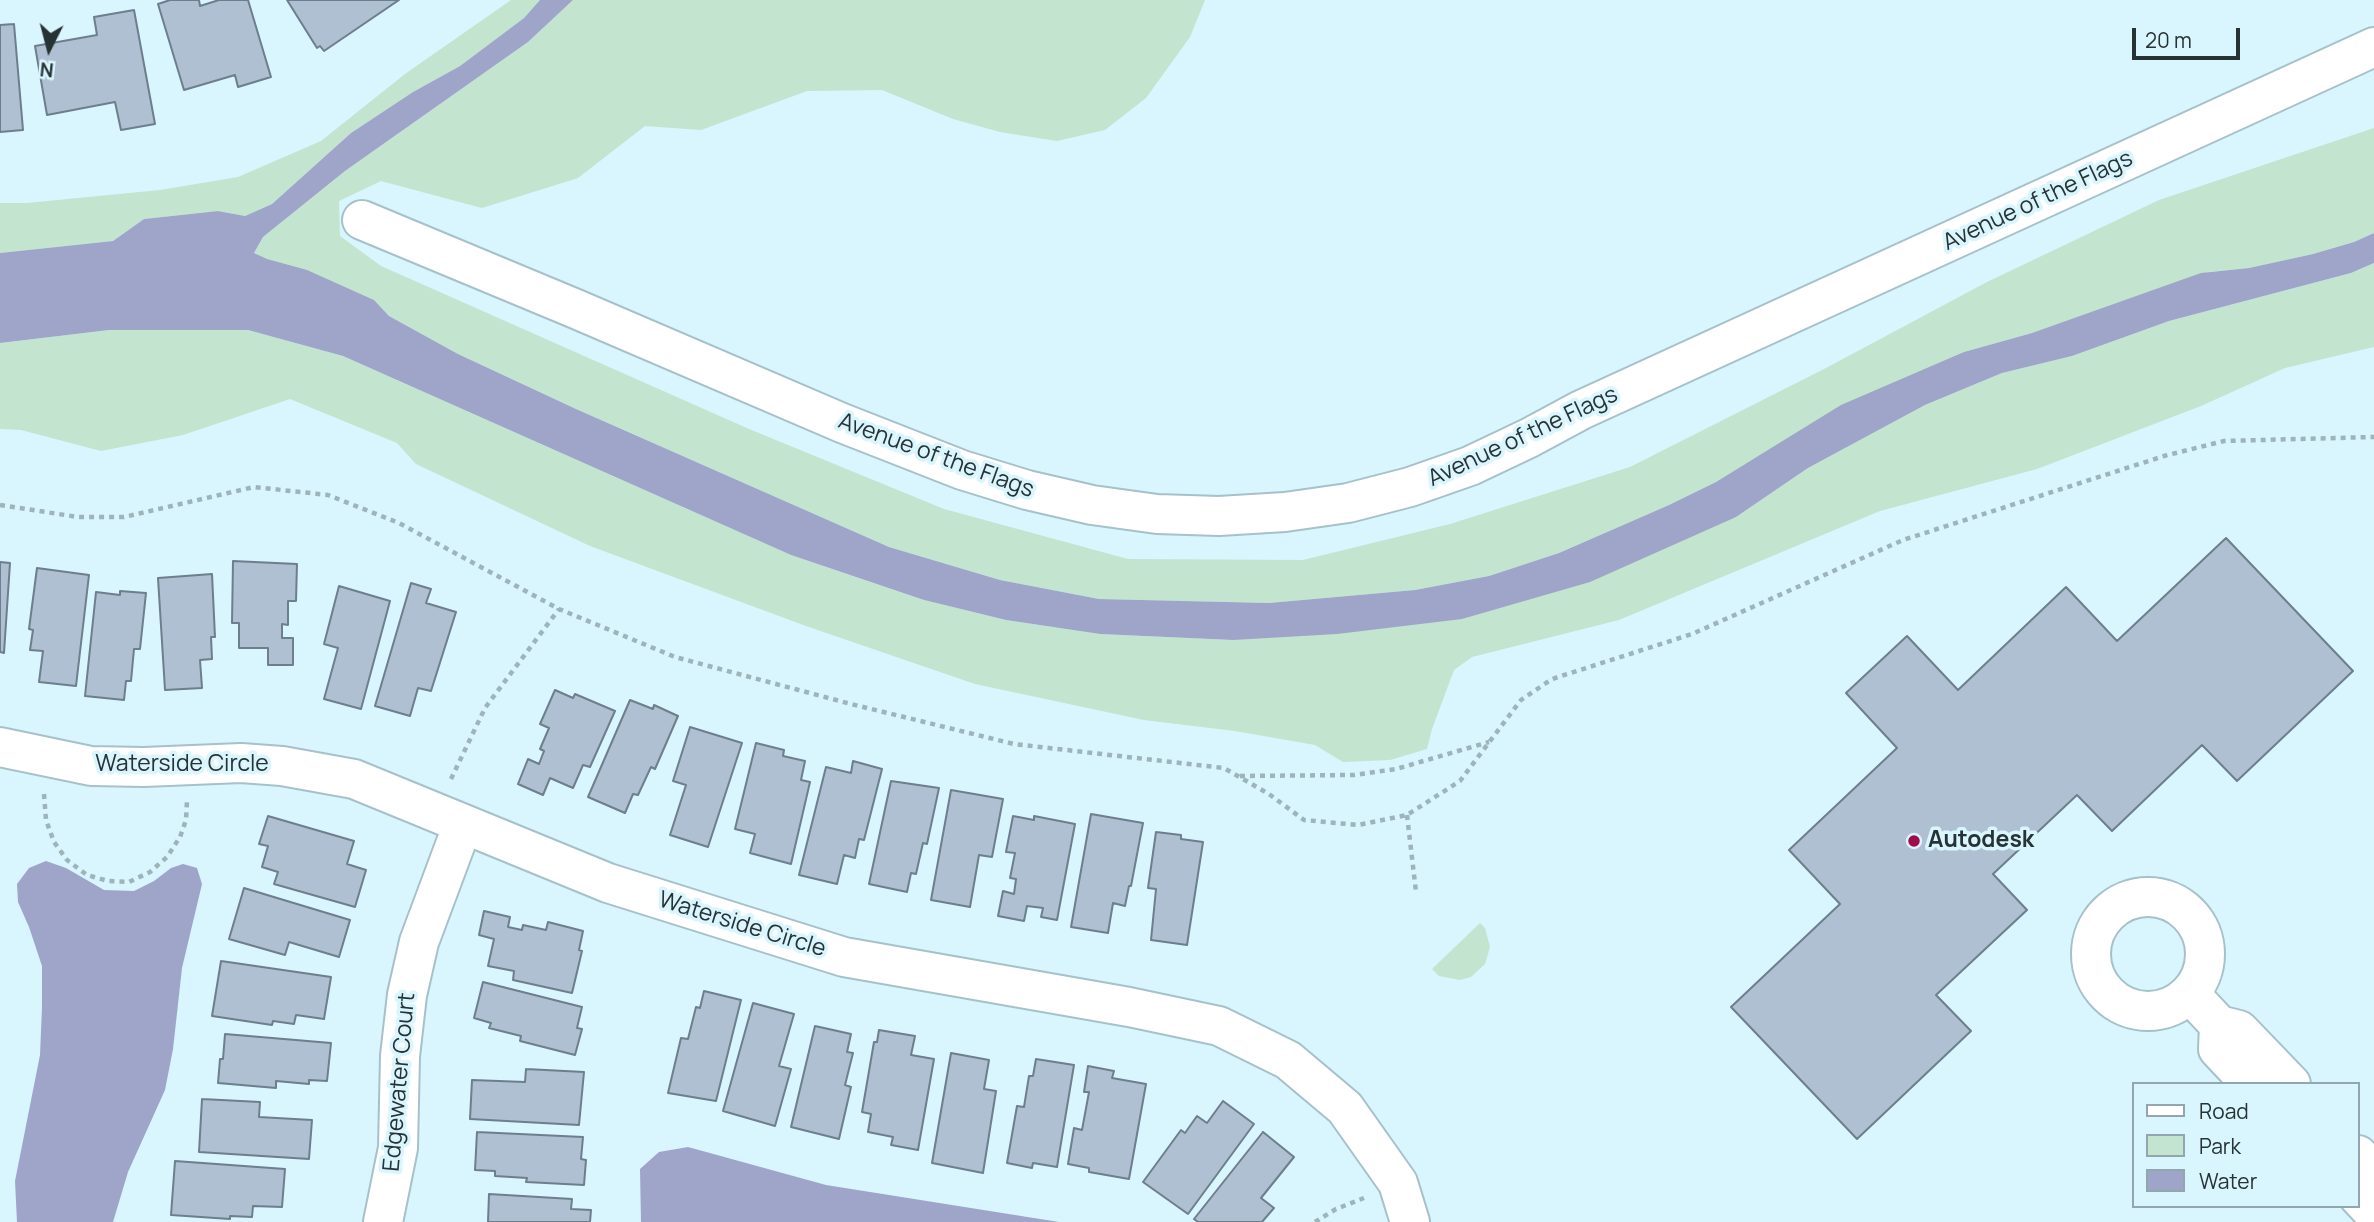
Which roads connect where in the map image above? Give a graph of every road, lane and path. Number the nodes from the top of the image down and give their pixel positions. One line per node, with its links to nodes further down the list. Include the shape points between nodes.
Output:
1 (2374, 47): 2 (street, Avenue of the Flags, via 1581,410 1470,466 1348,503 1284,512 1157,514 1092,505 962,470)
2 (362, 220)
3 (2374, 436): 6 (path, via 2224,441 1903,540 1692,634 1552,679 1521,700)
4 (0, 505): 5 (path, via 78,517 124,517 254,487 328,495 400,523)
5 (559, 609): 10 (path, via 675,657 1014,744 1204,765); 12 (path, via 485,708)
6 (1490, 742): 10 (path, via 1396,769 1354,775); 11 (path, via 1460,781)
7 (0, 747): 8 (street, Waterside Circle)
8 (50, 758): 9 (street, Waterside Circle, via 91,766); 9 (path, via 44,792 46,820 54,842 87,876 108,881 129,882 167,857 186,820)
9 (185, 765): 12 (street, Waterside Circle, via 282,766 354,779)
10 (1237, 776): 11 (path, via 1304,820 1359,825)
11 (1407, 815): 13 (path)
12 (449, 818): 20 (street, Waterside Circle, via 608,883 844,957 1219,1026 1288,1060 1345,1108); 23 (street, Edgewater Court, via 407,995 398,1148)
13 (1416, 892)
14 (2190, 994): 15 (street)
15 (2219, 1025): 16 (street, via 2218,1049); 17 (street, via 2239,1030)
16 (2249, 1082)
17 (2289, 1082)
18 (2360, 1157): 19 (street)
19 (2374, 1171)
20 (1398, 1183): 24 (path); 25 (street, Waterside Circle)
21 (2360, 1198): 22 (street)
22 (2374, 1213)
23 (383, 1222)
24 (1315, 1222)
25 (1410, 1222)

